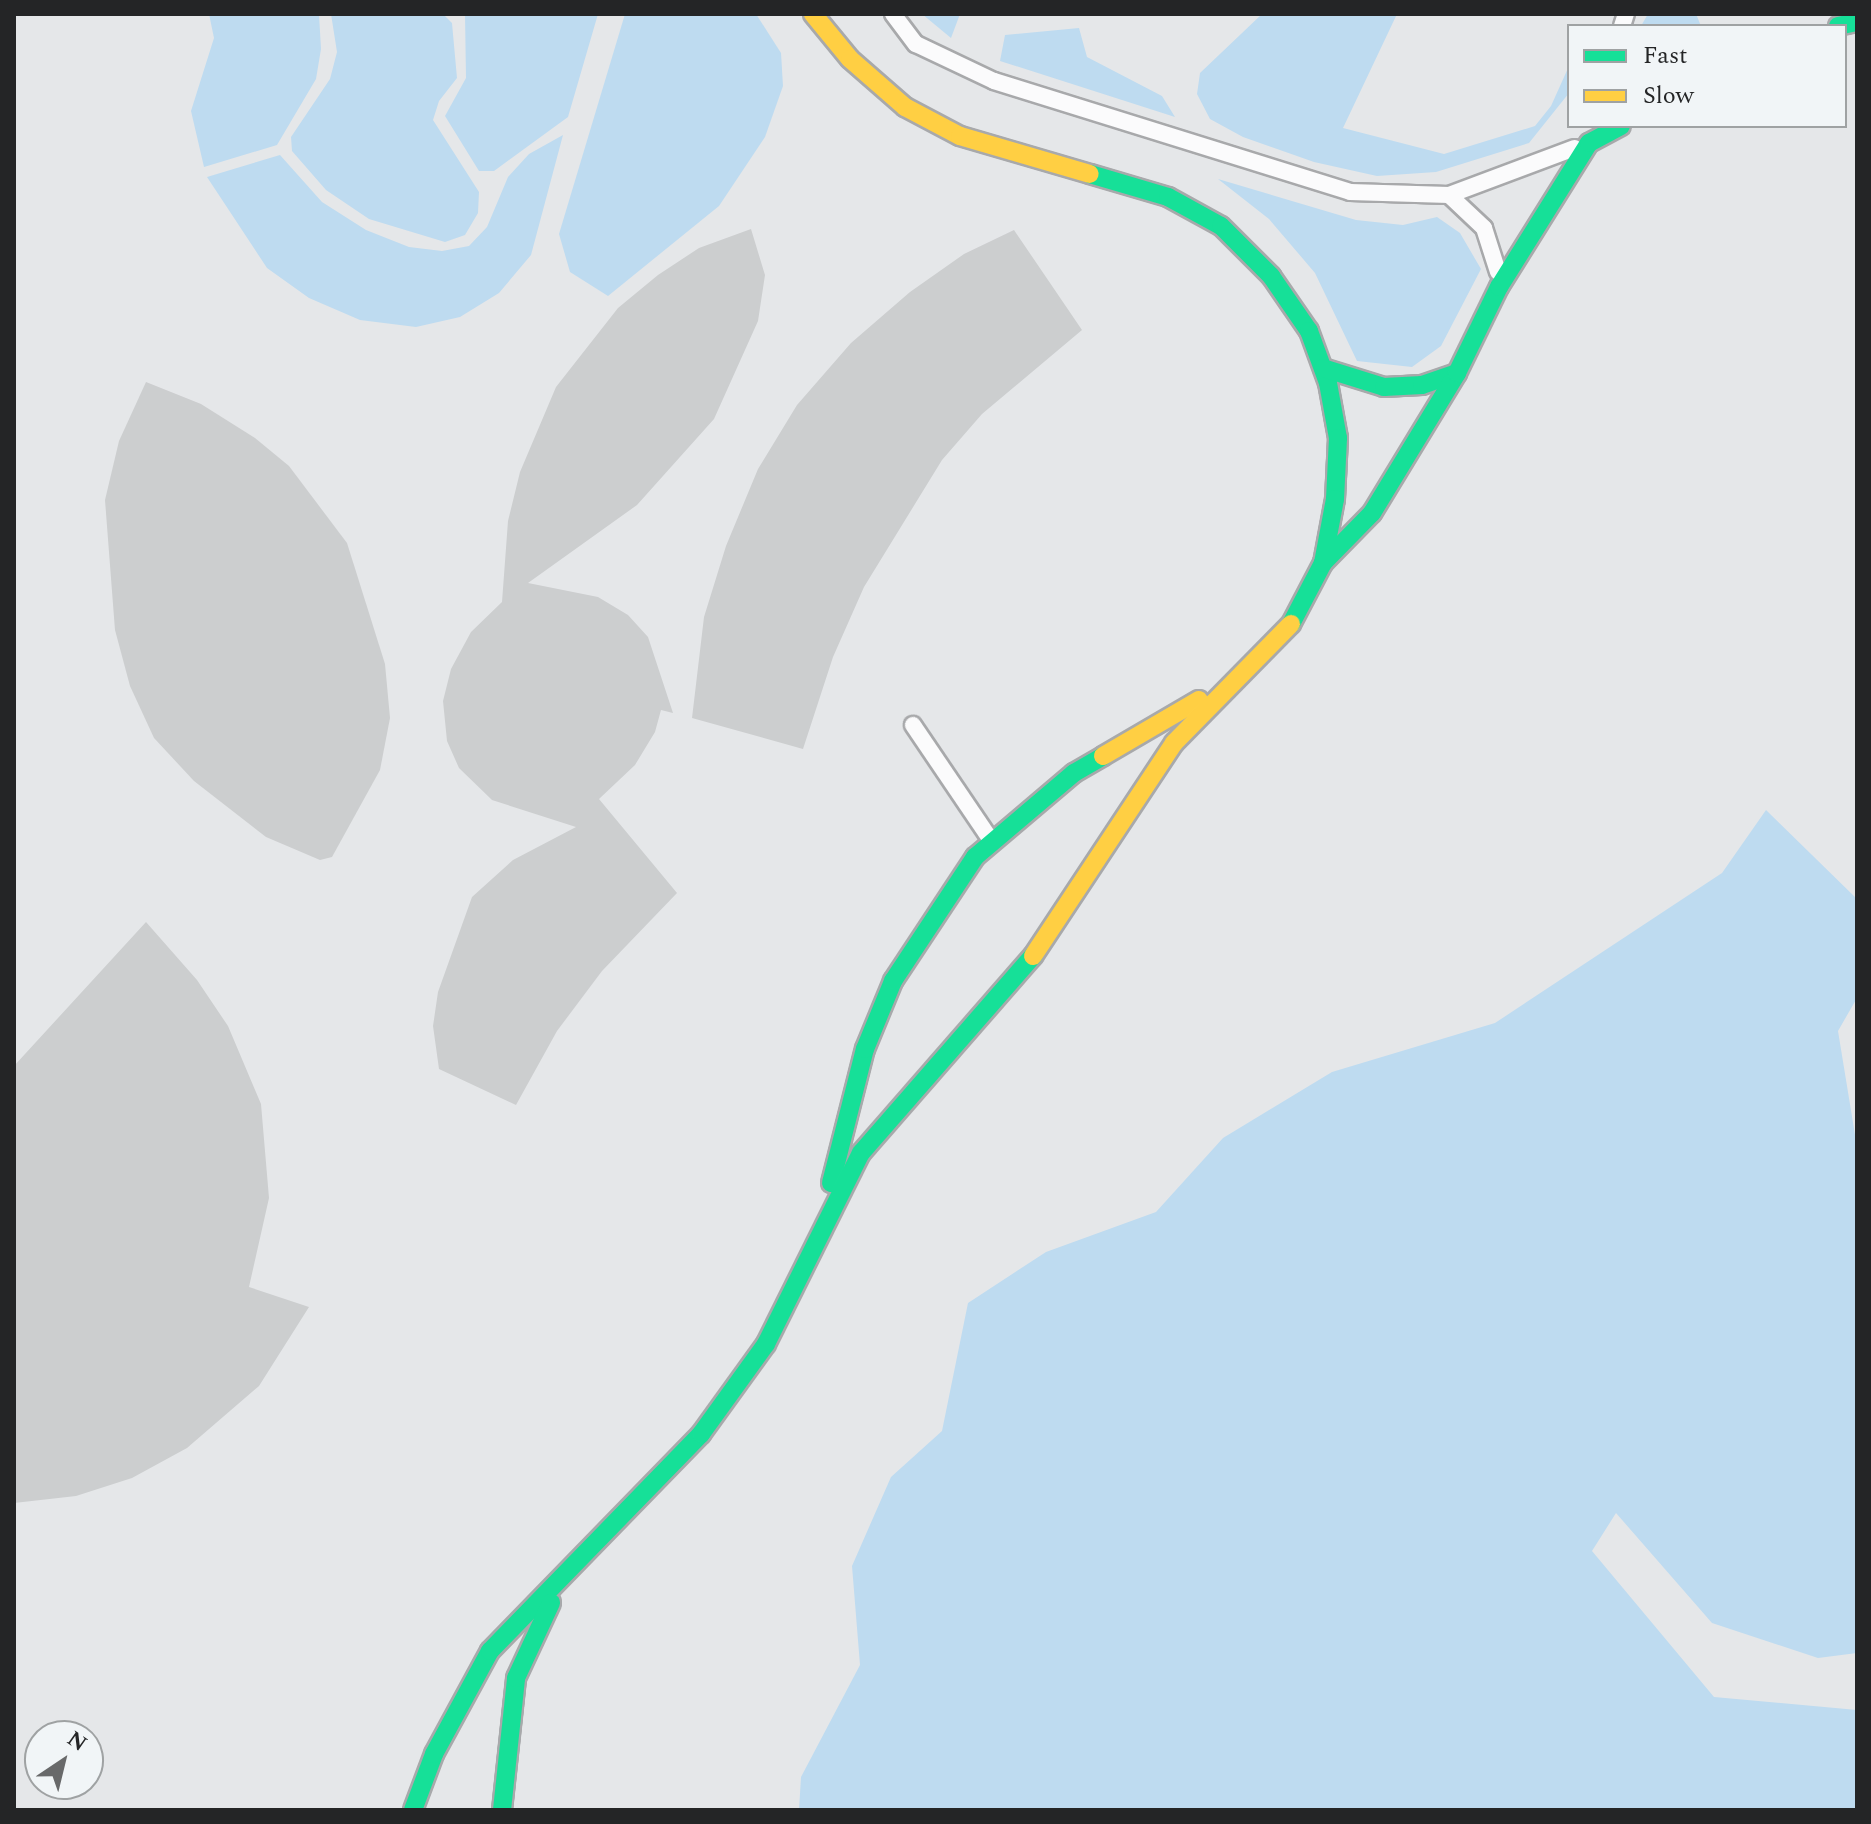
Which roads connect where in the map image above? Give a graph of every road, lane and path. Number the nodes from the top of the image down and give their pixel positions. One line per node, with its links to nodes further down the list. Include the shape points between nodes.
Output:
1 (813, 14): 7 (street, via 850,59 905,107 960,136 1168,197 1221,226 1271,276 1309,331)
2 (893, 14): 5 (lane, via 916,44 994,81 1156,134 1350,192)
3 (1614, 128): 4 (street)
4 (1591, 134): 5 (lane); 6 (street)
5 (1449, 195): 6 (lane, via 1484,228 1496,254)
6 (1499, 287): 8 (street)
7 (1323, 368): 8 (street, via 1384,387 1422,385); 9 (street, via 1338,438 1335,499)
8 (1457, 373): 9 (street, via 1372,513)
9 (1323, 563): 10 (street, via 1291,624)
10 (1231, 687): 12 (street, via 1192,703 1086,766); 13 (street, via 1174,743 1056,925 1001,998 861,1153)
11 (913, 725): 12 (lane)
12 (992, 841): 13 (street, via 930,919 893,981 843,1122)
13 (822, 1228): 14 (street, via 766,1344 701,1434)
14 (575, 1559): 15 (street, via 490,1651 434,1754); 16 (street, via 516,1678)
15 (413, 1810)
16 (502, 1810)

